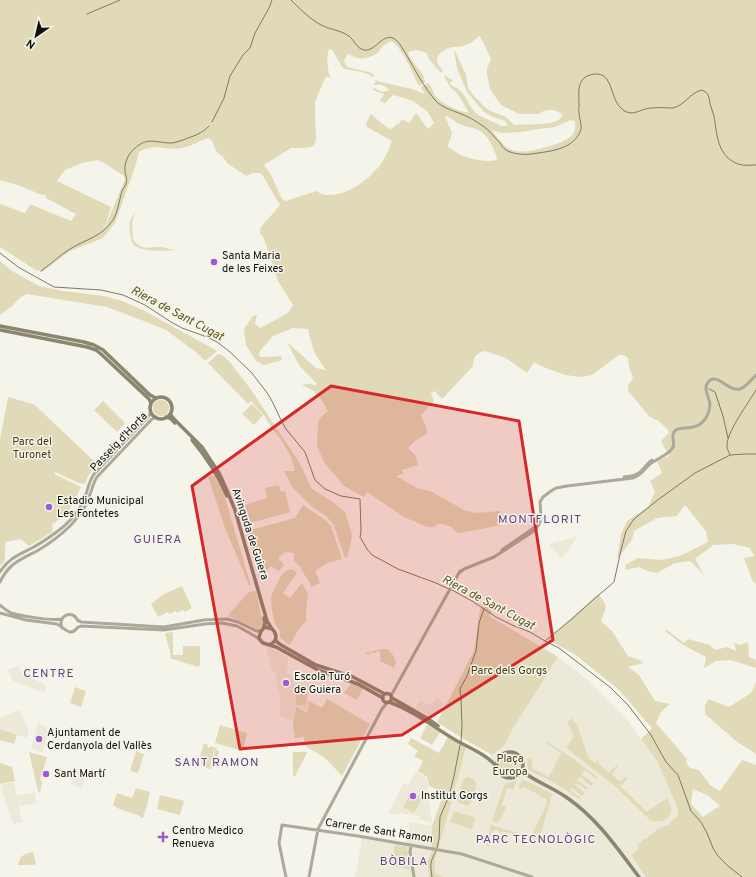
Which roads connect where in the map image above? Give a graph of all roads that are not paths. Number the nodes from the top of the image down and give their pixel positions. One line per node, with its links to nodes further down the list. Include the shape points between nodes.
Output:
1 (0, 326): 3 (main road)
2 (0, 330): 4 (main road)
3 (38, 334): 4 (main road); 6 (main road, via 97,346)
4 (30, 336): 7 (main road, via 96,350)
5 (756, 375): 28 (street, via 742,388 737,389 720,380 709,381 706,386 710,408 707,417 697,426 674,431 673,448 668,454 649,464 642,474 633,478 551,490 540,502 540,522 534,531 494,557 459,573)
6 (156, 398): 7 (main road); 9 (main road, via 163,397 168,400)
7 (151, 403): 8 (main road)
8 (151, 412): 11 (main road); 12 (street, Passeig d'Horta, via 94,474 83,502 69,521 46,540 10,559)
9 (171, 412): 10 (main road); 20 (main road, Avinguda de Guiera, via 171,416 194,438 219,473 235,510)
10 (166, 417): 11 (main road); 21 (main road, Avinguda de Guiera, via 200,450 225,493 265,620)
11 (156, 418): 13 (street, Passeig d'Horta, via 152,419 97,477 85,507 71,524 50,543 16,562)
12 (0, 572)
13 (0, 582)
14 (0, 605): 16 (street, via 9,612 26,616 56,620)
15 (0, 613): 18 (street, via 57,624)
16 (62, 618): 17 (street, via 69,614); 18 (street)
17 (78, 620): 19 (street); 21 (street, via 164,627 227,619 256,631)
18 (62, 628): 19 (street, via 71,632)
19 (78, 628): 22 (street, via 81,626 164,630 222,623 237,626)
20 (272, 629): 21 (main road, via 268,627); 23 (main road, via 276,633)
21 (262, 630): 22 (main road)
22 (259, 639): 24 (main road)
23 (276, 640): 24 (main road); 26 (main road)
24 (269, 645): 25 (main road)
25 (295, 658): 26 (main road); 27 (main road)
26 (306, 660): 27 (main road); 28 (main road)
27 (318, 670): 29 (main road, via 358,684)
28 (390, 694): 29 (main road, via 384,695); 30 (main road, via 392,700); 32 (main road, via 430,719)
29 (383, 699): 30 (main road); 31 (street)
30 (389, 702): 31 (street); 32 (main road)
31 (384, 706): 39 (street)
32 (451, 737): 33 (main road)
33 (488, 758): 34 (main road); 35 (main road)
34 (498, 758): 35 (main road); 36 (main road, via 512,752 522,760)
35 (496, 766): 37 (main road, via 504,778)
36 (522, 769): 37 (main road); 38 (main road)
37 (518, 776): 38 (main road)
38 (531, 778): 45 (main road, via 561,794 588,814)
39 (317, 830): 40 (street, Carrer de Sant Ramon); 41 (street, Carrer de Sant Ramon, via 282,825 279,843); 42 (street)
40 (411, 846): 43 (street); 44 (street, Carrer de Sant Ramon, via 474,857)
41 (286, 877)
42 (309, 877)
43 (414, 877)
44 (532, 877)
45 (639, 877)

